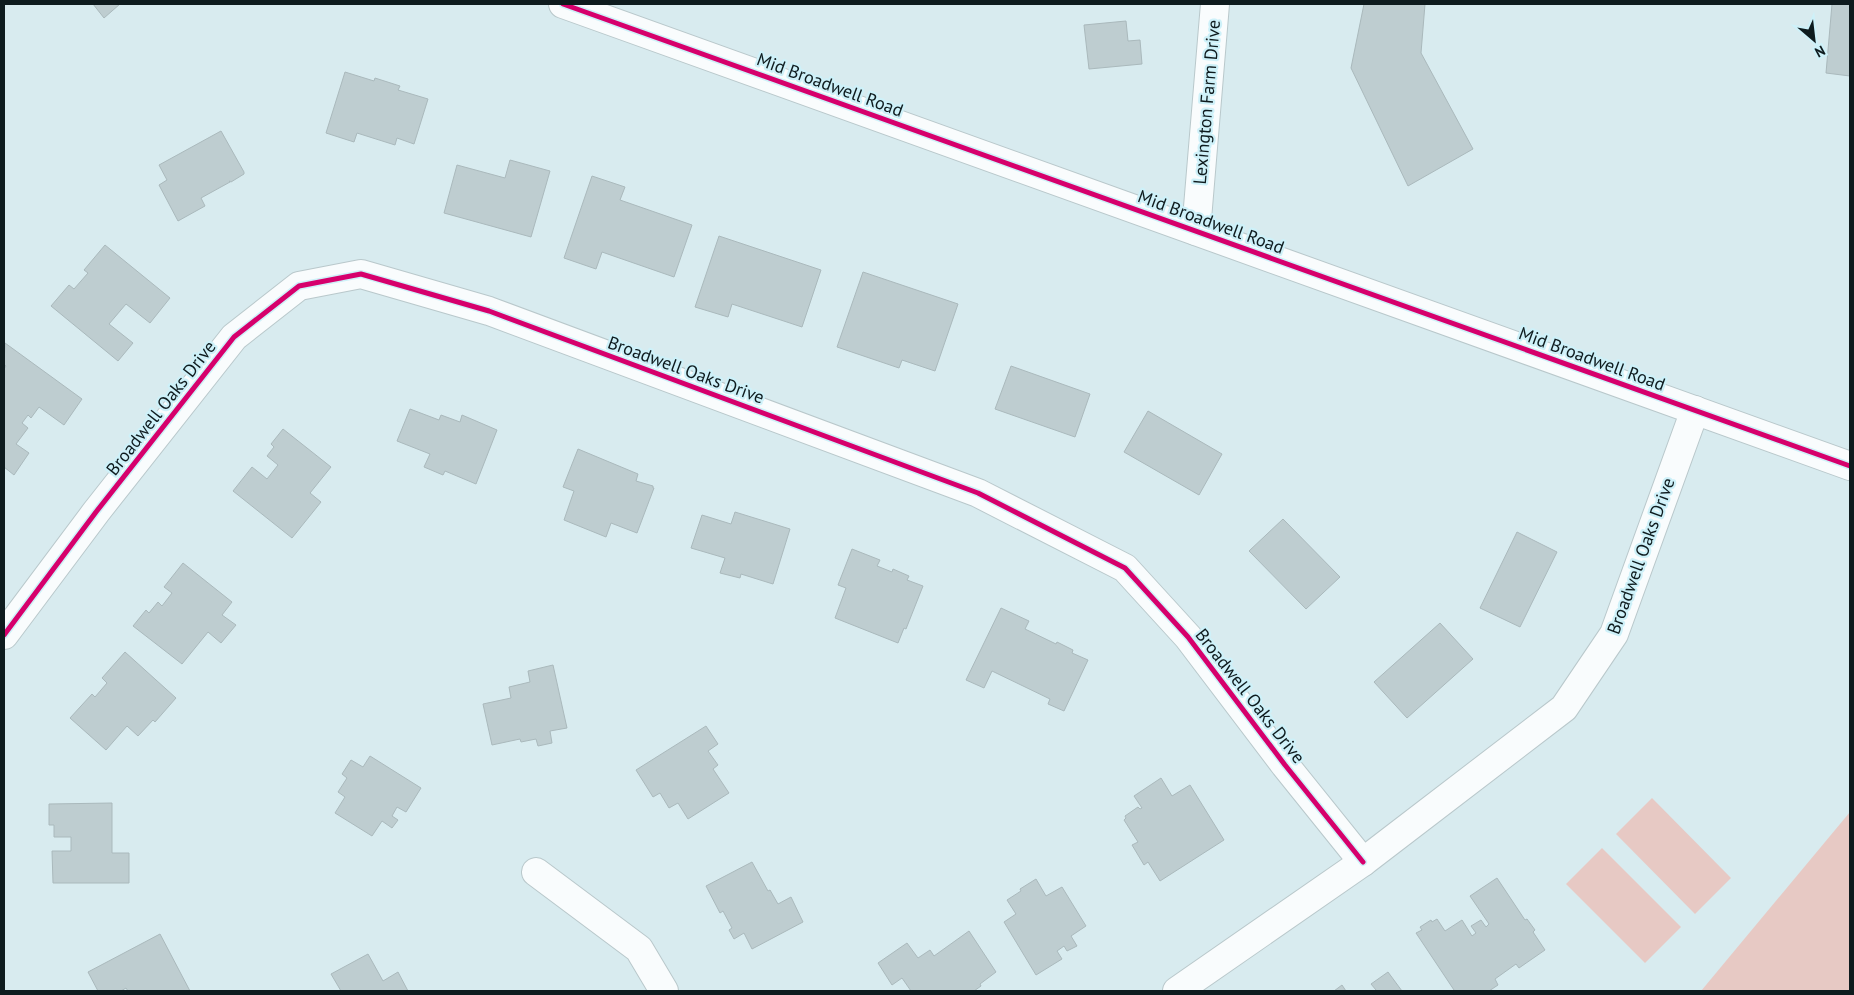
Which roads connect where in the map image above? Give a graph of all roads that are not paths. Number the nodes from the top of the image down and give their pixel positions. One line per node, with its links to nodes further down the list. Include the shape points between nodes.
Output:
1 (563, 4): 3 (street, Mid Broadwell Road)
2 (1215, 4): 3 (street, Lexington Farm Drive)
3 (1196, 231): 4 (street, Mid Broadwell Road)
4 (1695, 410): 5 (street, Mid Broadwell Road); 7 (street, Broadwell Oaks Drive, via 1614,634 1564,708)
5 (1850, 466)
6 (4, 635): 7 (street, Broadwell Oaks Drive, via 234,337 300,286 361,274 489,311 978,493 1125,568 1188,637)
7 (1363, 862): 10 (street, Broadwell Oaks Drive)
8 (536, 872): 9 (street, via 640,949)
9 (664, 991)
10 (1177, 991)

